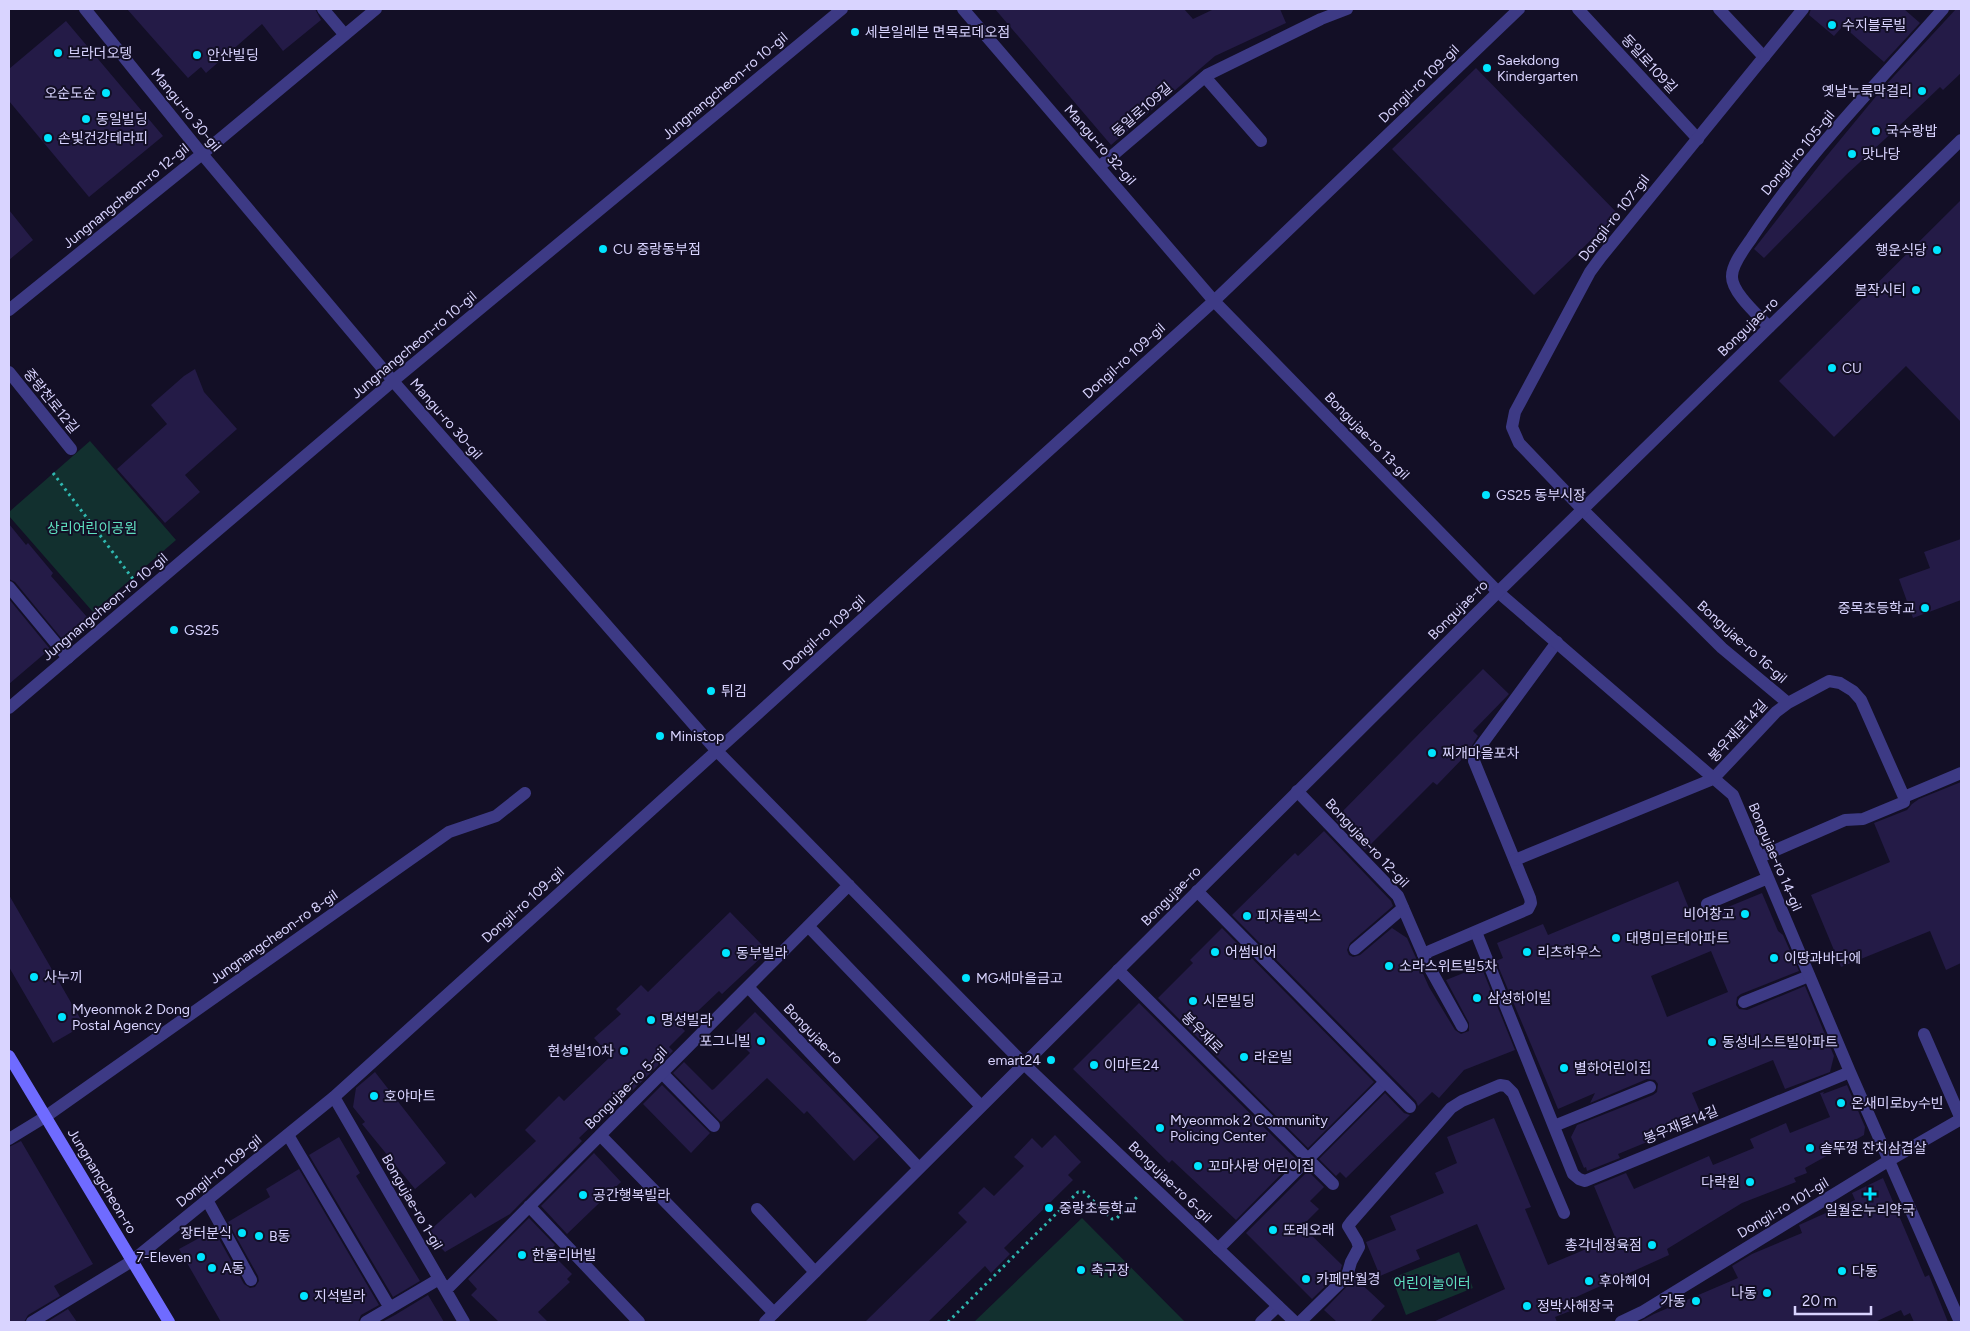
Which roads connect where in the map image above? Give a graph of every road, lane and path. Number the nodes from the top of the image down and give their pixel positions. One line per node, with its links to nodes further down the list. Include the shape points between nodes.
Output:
1 (85, 9): 18 (street, Mangu-ro 30-gil)
2 (323, 9): 12 (street)
3 (376, 9): 12 (street, Jungnangcheon-ro 12-gil)
4 (842, 9): 24 (street, Jungnangcheon-ro 10-gil)
5 (963, 9): 19 (street, Mangu-ro 32-gil)
6 (1347, 9): 14 (street, 동일로109길)
7 (1519, 9): 20 (street, Dongil-ro 109-gil)
8 (1578, 9): 15 (street, 동일로109길)
9 (1719, 9): 13 (street)
10 (1803, 9): 13 (street, Dongil-ro 107-gil)
11 (1942, 9): 22 (street, Dongil-ro 105-gil, via 1794,179 1734,267 1734,287)
12 (345, 35): 18 (street, Jungnangcheon-ro 12-gil)
13 (1764, 57): 15 (street, Dongil-ro 107-gil)
14 (1205, 77): 17 (street); 19 (street, 동일로109길)
15 (1698, 139): 27 (street, Dongil-ro 107-gil, via 1590,272 1512,418 1519,443)
16 (1961, 140): 22 (street, Bongujae-ro)
17 (1261, 141)
18 (202, 154): 21 (street, Jungnangcheon-ro 12-gil); 24 (street, Mangu-ro 30-gil)
19 (1099, 167): 20 (street, Mangu-ro 32-gil)
20 (1214, 301): 29 (street, Bongujae-ro 13-gil); 35 (street, Dongil-ro 109-gil)
21 (9, 310)
22 (1769, 327): 27 (street, Bongujae-ro)
23 (9, 372): 25 (street, 중랑천로12길)
24 (393, 381): 30 (street, Jungnangcheon-ro 10-gil); 35 (street, Mangu-ro 30-gil)
25 (71, 449)
26 (53, 473): 30 (path)
27 (1583, 510): 29 (street, Bongujae-ro); 33 (street, Bongujae-ro 16-gil, via 1722,648)
28 (9, 587): 32 (street)
29 (1498, 592): 31 (street, Bongujae-ro 14-gil); 38 (street, Bongujae-ro)
30 (144, 594): 32 (street, Jungnangcheon-ro 10-gil)
31 (1557, 642): 37 (street, Bongujae-ro 14-gil); 42 (street, via 1474,755)
32 (68, 658): 34 (street, Jungnangcheon-ro 10-gil)
33 (1788, 703): 37 (street, 봉우재로14길); 40 (street, Bongujae-ro 16-gil, via 1829,681 1840,683 1857,695)
34 (9, 708)
35 (716, 750): 44 (street); 64 (street, Dongil-ro 109-gil)
36 (1961, 773): 40 (street)
37 (1713, 779): 41 (street, Bongujae-ro 14-gil, via 1733,796); 42 (street, 봉우재로14길)
38 (1297, 792): 45 (street, Bongujae-ro); 47 (street, Bongujae-ro 12-gil, via 1395,892)
39 (525, 793): 67 (street, Jungnangcheon-ro 8-gil, via 496,816 449,832)
40 (1904, 797): 41 (street, via 1904,802 1863,820 1845,820)
41 (1760, 857): 43 (street, Bongujae-ro 14-gil)
42 (1515, 860): 49 (street, via 1530,898 1528,909)
43 (1768, 878): 46 (street); 53 (street, Bongujae-ro 14-gil)
44 (849, 885): 48 (street, Bongujae-ro 5-gil); 59 (street)
45 (1197, 891): 52 (street, Bongujae-ro); 62 (street)
46 (1707, 904)
47 (1403, 908): 50 (street); 51 (street, Bongujae-ro 12-gil)
48 (808, 926): 54 (street, Bongujae-ro 5-gil); 65 (street)
49 (1476, 932): 51 (street); 70 (street, 봉우재로14길)
50 (1355, 949)
51 (1423, 954): 56 (street, Bongujae-ro 12-gil)
52 (1118, 970): 59 (street, Bongujae-ro); 74 (street, 봉우재로)
53 (1808, 976): 55 (street); 60 (street, Bongujae-ro 14-gil)
54 (748, 987): 61 (street, Bongujae-ro 5-gil); 76 (street, Bongujae-ro)
55 (1744, 1002)
56 (1462, 1026)
57 (1924, 1034): 68 (street)
58 (9, 1056): 67 (main road, Jungnangcheon-ro)
59 (1024, 1064): 65 (street, Bongujae-ro); 77 (street, Bongujae-ro 6-gil)
60 (1850, 1072): 70 (street, 봉우재로14길, via 1585,1181 1572,1174); 75 (street, Bongujae-ro 14-gil)
61 (662, 1073): 69 (street); 72 (street, Bongujae-ro 5-gil)
62 (1385, 1082): 66 (street); 74 (street)
63 (1650, 1087): 70 (street)
64 (334, 1097): 71 (street, Dongil-ro 109-gil); 86 (street, Bongujae-ro 1-gil)
65 (981, 1106): 76 (street, Bongujae-ro)
66 (1410, 1107)
67 (45, 1117): 73 (street, Jungnangcheon-ro 8-gil); 84 (main road, Jungnangcheon-ro)
68 (1961, 1119): 75 (street, Dongil-ro 101-gil)
69 (714, 1126)
70 (1554, 1126)
71 (288, 1134): 79 (street, Dongil-ro 109-gil); 90 (street)
72 (600, 1135): 80 (street, Bongujae-ro 5-gil); 91 (street)
73 (9, 1139)
74 (1308, 1159): 78 (street, 봉우재로); 83 (street)
75 (1888, 1161): 92 (street, Dongil-ro 101-gil); 104 (street, Bongujae-ro 14-gil)
76 (920, 1168): 85 (street, Bongujae-ro)
77 (1150, 1184): 83 (street, Bongujae-ro 6-gil); 99 (path, via 1117,1218 1112,1219 1084,1192 1078,1192)
78 (1333, 1184)
79 (206, 1200): 84 (street, Dongil-ro 109-gil); 87 (street)
80 (529, 1206): 88 (street, Bongujae-ro 5-gil); 97 (street)
81 (756, 1210): 85 (street)
82 (1564, 1213): 102 (street, via 1513,1093 1500,1085 1451,1108 1351,1222 1348,1226 1359,1247 1347,1276)
83 (1218, 1248): 89 (street, Bongujae-ro 6-gil)
84 (132, 1261): 93 (street, Dongil-ro 109-gil); 94 (main road, Jungnangcheon-ro)
85 (815, 1272): 91 (street, Bongujae-ro)
86 (439, 1278): 88 (street, Bongujae-ro 1-gil); 90 (street)
87 (251, 1280)
88 (446, 1290): 96 (street, Bongujae-ro 1-gil)
89 (1278, 1306): 100 (street); 101 (street, Bongujae-ro 6-gil)
90 (390, 1308): 95 (street)
91 (774, 1313): 98 (street, Bongujae-ro)
92 (1644, 1317): 103 (street, Dongil-ro 101-gil)
93 (32, 1322)
94 (170, 1322)
95 (366, 1322)
96 (464, 1322)
97 (639, 1322)
98 (765, 1322)
99 (948, 1322)
100 (1261, 1322)
101 (1295, 1322)
102 (1300, 1322)
103 (1621, 1322)
104 (1960, 1322)

